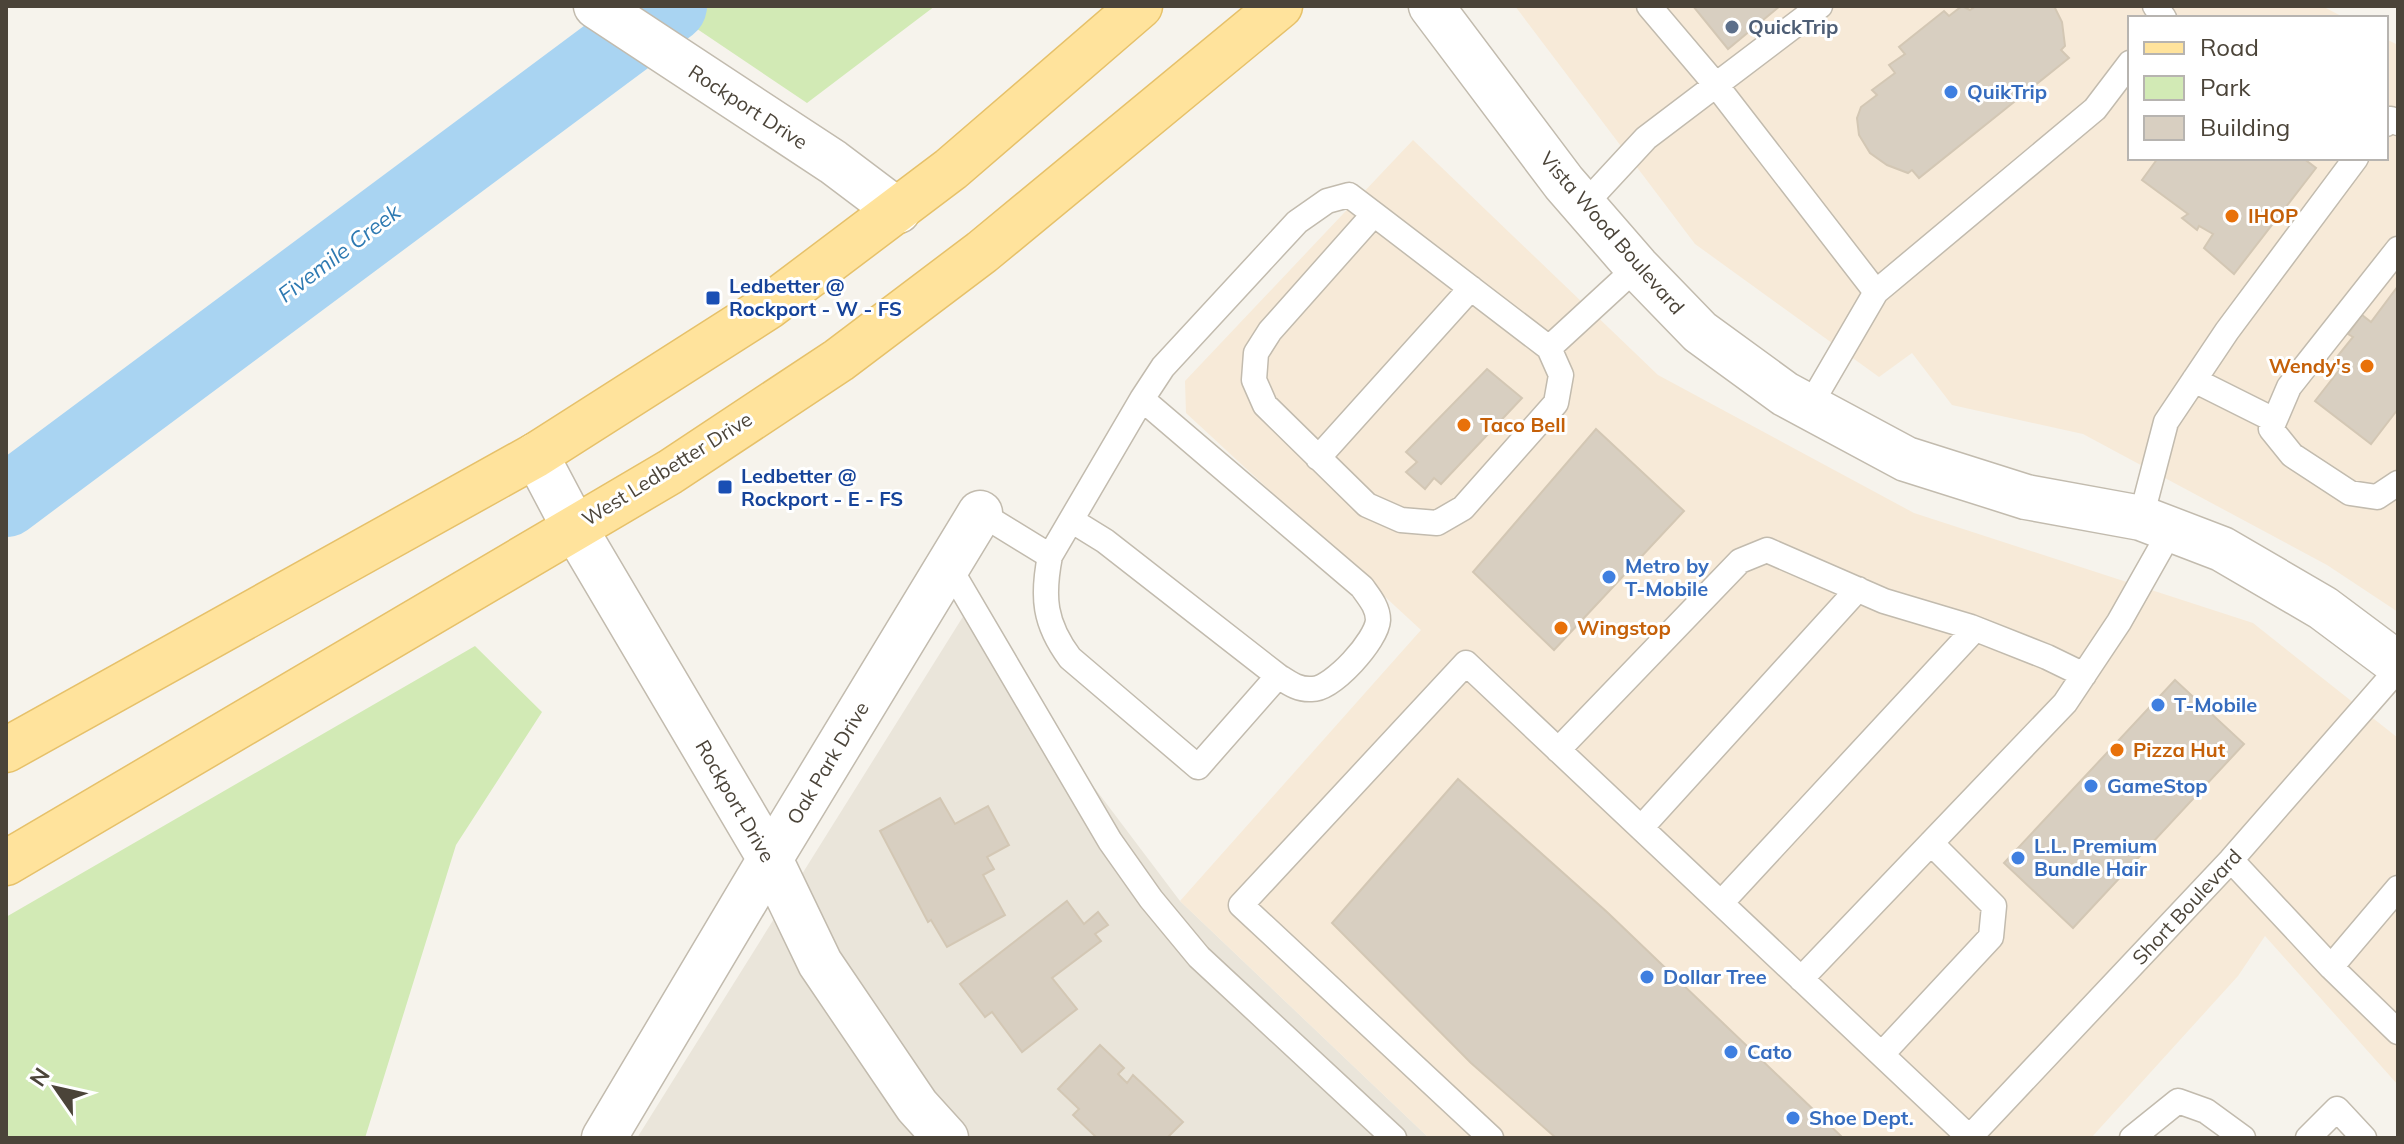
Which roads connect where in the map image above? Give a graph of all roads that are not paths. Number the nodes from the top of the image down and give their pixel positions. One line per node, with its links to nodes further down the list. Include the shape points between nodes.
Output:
1 (596, 6): 11 (street, Rockport Drive, via 833,162)
2 (1140, 6): 11 (main road)
3 (1280, 6): 28 (main road, West Ledbetter Drive, via 982,252 839,360 670,472)
4 (1431, 6): 10 (street, Vista Wood Boulevard)
5 (1649, 6): 8 (lane)
6 (1820, 6): 8 (lane)
7 (2128, 66): 16 (lane, via 2095,109)
8 (1716, 85): 10 (lane, via 1646,138); 16 (lane)
9 (2355, 160): 18 (lane)
10 (1583, 206): 14 (street, Vista Wood Boulevard)
11 (898, 211): 22 (main road, via 768,307)
12 (1374, 214): 15 (lane); 19 (lane, via 1349,195 1327,201 1297,222 1163,367); 23 (lane, via 1256,353 1254,380 1265,405)
13 (2398, 249): 21 (lane, via 2289,387)
14 (1637, 267): 17 (lane); 20 (street, Vista Wood Boulevard, via 1700,332)
15 (1471, 288): 17 (lane); 23 (lane)
16 (1876, 292): 20 (lane)
17 (1549, 348): 23 (lane, via 1561,375 1556,403 1463,508 1437,523 1401,520 1367,505)
18 (2194, 380): 21 (lane); 27 (lane, via 2166,422)
19 (1142, 399): 26 (lane); 35 (lane, via 1362,587 1375,605 1378,621 1369,640 1330,682 1315,690 1294,687)
20 (1809, 407): 27 (street, Vista Wood Boulevard, via 1906,459 2026,497)
21 (2274, 420): 24 (lane, via 2271,429 2292,455 2350,493 2377,497)
22 (536, 455): 28 (street, Rockport Drive); 36 (main road)
23 (1318, 458)
24 (2398, 483)
25 (980, 513): 29 (lane); 30 (street, Oak Park Drive)
26 (1071, 520): 29 (lane); 35 (lane)
27 (2156, 524): 33 (street, Vista Wood Boulevard, via 2222,549 2323,608); 34 (lane, via 2119,622)
28 (574, 527): 40 (street, Rockport Drive); 42 (main road, West Ledbetter Drive)
29 (1050, 556): 35 (lane, via 1045,582 1054,636 1070,658 1198,767)
30 (948, 565): 40 (street, Oak Park Drive); 51 (lane, via 1110,841 1151,899 1199,957)
31 (1858, 589): 32 (lane); 37 (lane, via 1767,550 1740,561); 38 (lane)
32 (1975, 629): 34 (lane); 44 (lane)
33 (2398, 667): 41 (lane, Short Boulevard)
34 (2084, 675): 39 (lane, via 2065,703)
35 (1278, 676)
36 (6, 750)
37 (1558, 750): 38 (lane); 52 (lane, via 1466,663 1241,905)
38 (1641, 828): 44 (lane)
39 (1931, 843): 46 (lane); 48 (lane, via 1994,906 1991,937)
40 (770, 859): 49 (street, Oak Park Drive); 50 (street, Rockport Drive, via 820,963 917,1106)
41 (2231, 860): 45 (lane); 53 (lane, Short Boulevard)
42 (6, 863)
43 (2398, 888): 45 (lane)
44 (1721, 903): 46 (lane)
45 (2331, 967): 47 (lane)
46 (1801, 979): 48 (lane)
47 (2398, 1032)
48 (1882, 1054): 53 (lane)
49 (604, 1138)
50 (946, 1138)
51 (1394, 1138)
52 (1491, 1138)
53 (1969, 1138)
54 (2132, 1138): 55 (lane, via 2178,1101 2206,1111)
55 (2243, 1138)
56 (2308, 1138): 57 (lane, via 2337,1109)
57 (2364, 1138)

